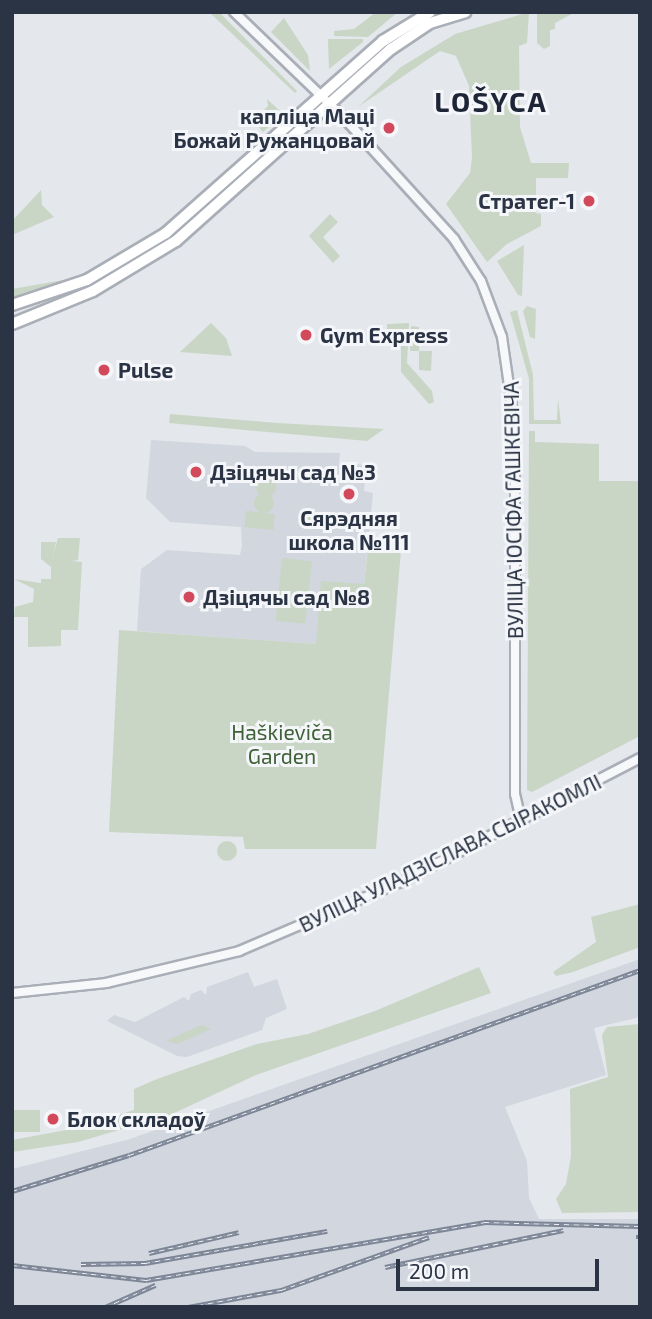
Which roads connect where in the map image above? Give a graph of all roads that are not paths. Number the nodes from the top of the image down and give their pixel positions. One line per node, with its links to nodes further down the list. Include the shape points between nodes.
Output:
1 (234, 12): 4 (street, ВУЛІЦА ІОСІФА ГАШКЕВІЧА)
2 (430, 12): 4 (main road, via 389,36)
3 (465, 12): 4 (main road, via 411,35)
4 (326, 100): 5 (main road, via 166,233 87,280); 6 (main road, via 176,242 93,291); 8 (street, ВУЛІЦА ІОСІФА ГАШКЕВІЧА, via 454,239 481,281 502,337 515,427 516,794)
5 (12, 305)
6 (12, 324)
7 (640, 758): 8 (street, ВУЛІЦА УЛАДЗІСЛАВА СЫРАКОМЛІ)
8 (521, 820): 9 (street, ВУЛІЦА УЛАДЗІСЛАВА СЫРАКОМЛІ, via 373,895 239,951 106,983)
9 (12, 993)

